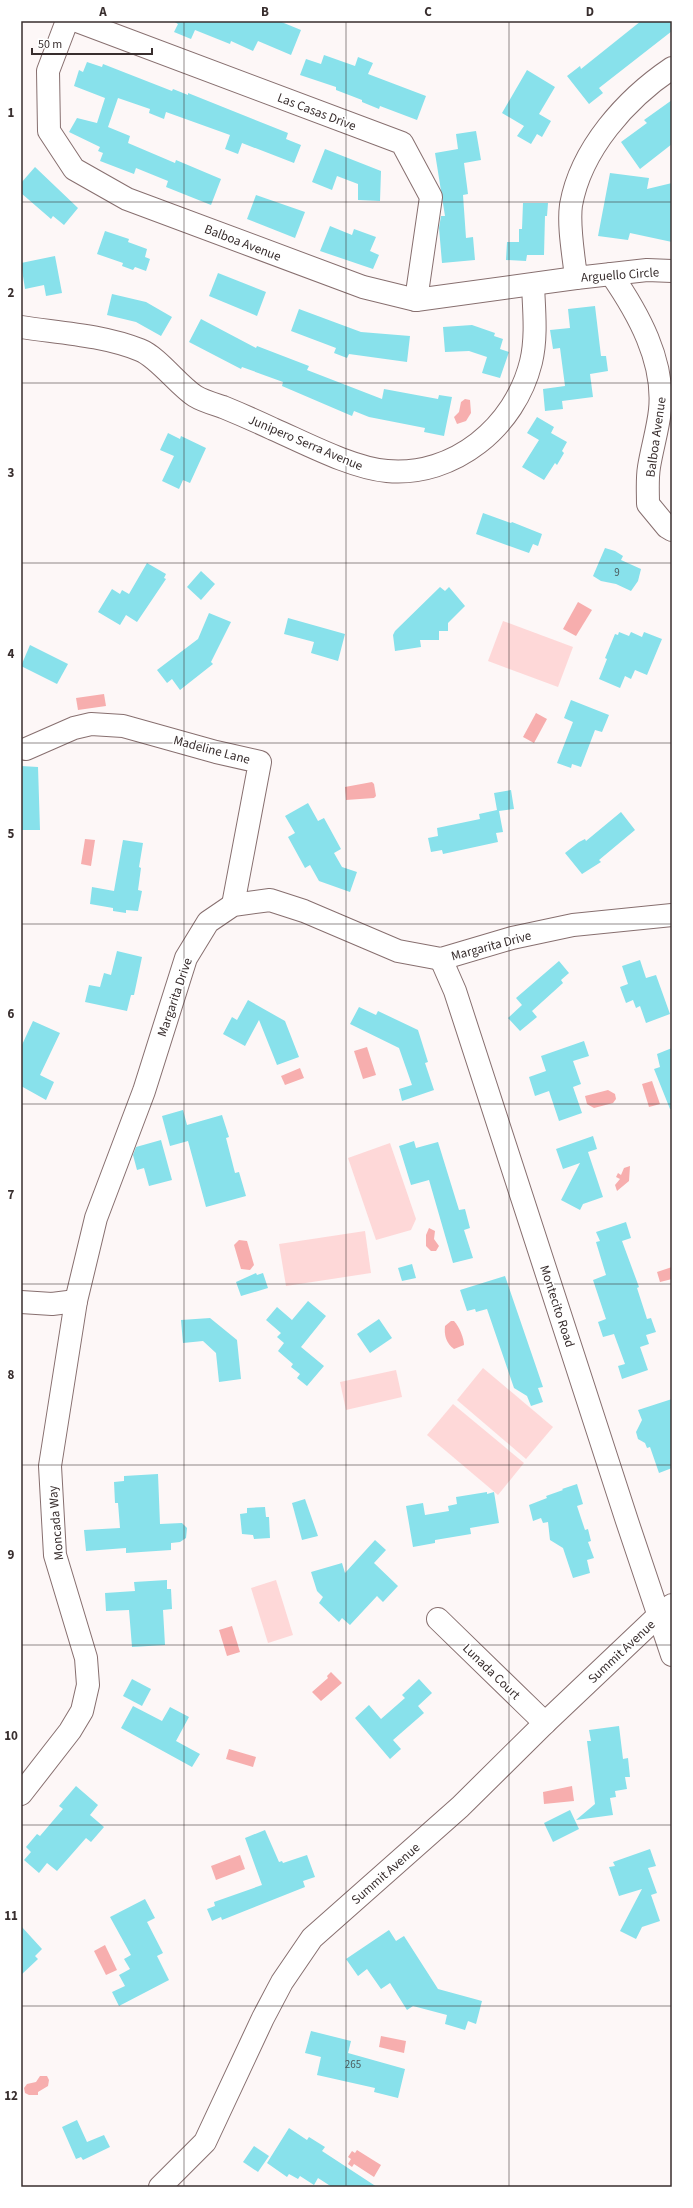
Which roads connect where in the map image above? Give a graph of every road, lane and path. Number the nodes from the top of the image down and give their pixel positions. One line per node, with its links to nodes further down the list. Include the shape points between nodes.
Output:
1 (67, 21): 8 (street, Balboa Avenue, via 48,71 49,131 74,169 127,199 363,287)
2 (77, 21): 8 (street, Las Casas Drive, via 402,143 431,197)
3 (672, 68): 6 (street, Arguello Circle, via 609,124 584,167 571,206)
4 (672, 271): 5 (street, Arguello Circle, via 647,270)
5 (611, 274): 6 (street, Arguello Circle); 10 (street, Balboa Avenue, via 632,303 655,358 661,385 660,410 649,468 648,504)
6 (576, 278): 7 (street, Balboa Avenue)
7 (533, 285): 8 (street, Balboa Avenue); 9 (street, Junipero Serra Avenue, via 535,330 531,362 514,406 483,440 460,456 424,469 388,471 363,466 304,442 195,396 143,351 103,338)
8 (416, 300)
9 (21, 327)
10 (672, 530)
11 (26, 749): 12 (street, Madeline Lane, via 74,728 91,724 117,725 260,762)
12 (233, 905): 14 (street, Margarita Drive, via 270,900 304,911 398,951); 15 (street, Margarita Drive, via 208,922 186,958 144,1091 96,1218)
13 (672, 915): 14 (street, Margarita Drive, via 572,925 512,938)
14 (441, 959): 17 (street, Montecito Road, via 455,991)
15 (76, 1301): 16 (street, via 52,1304); 21 (street, Moncada Way, via 51,1473 55,1555 86,1658 88,1685 82,1711 70,1732)
16 (21, 1302)
17 (665, 1610): 19 (street, Montecito Road); 20 (street, Summit Avenue)
18 (438, 1619): 20 (street, Lunada Court)
19 (672, 1655)
20 (545, 1722): 22 (street, Summit Avenue, via 460,1807 312,1938 282,1982 263,2018 205,2142)
21 (21, 1794)
22 (160, 2187)

